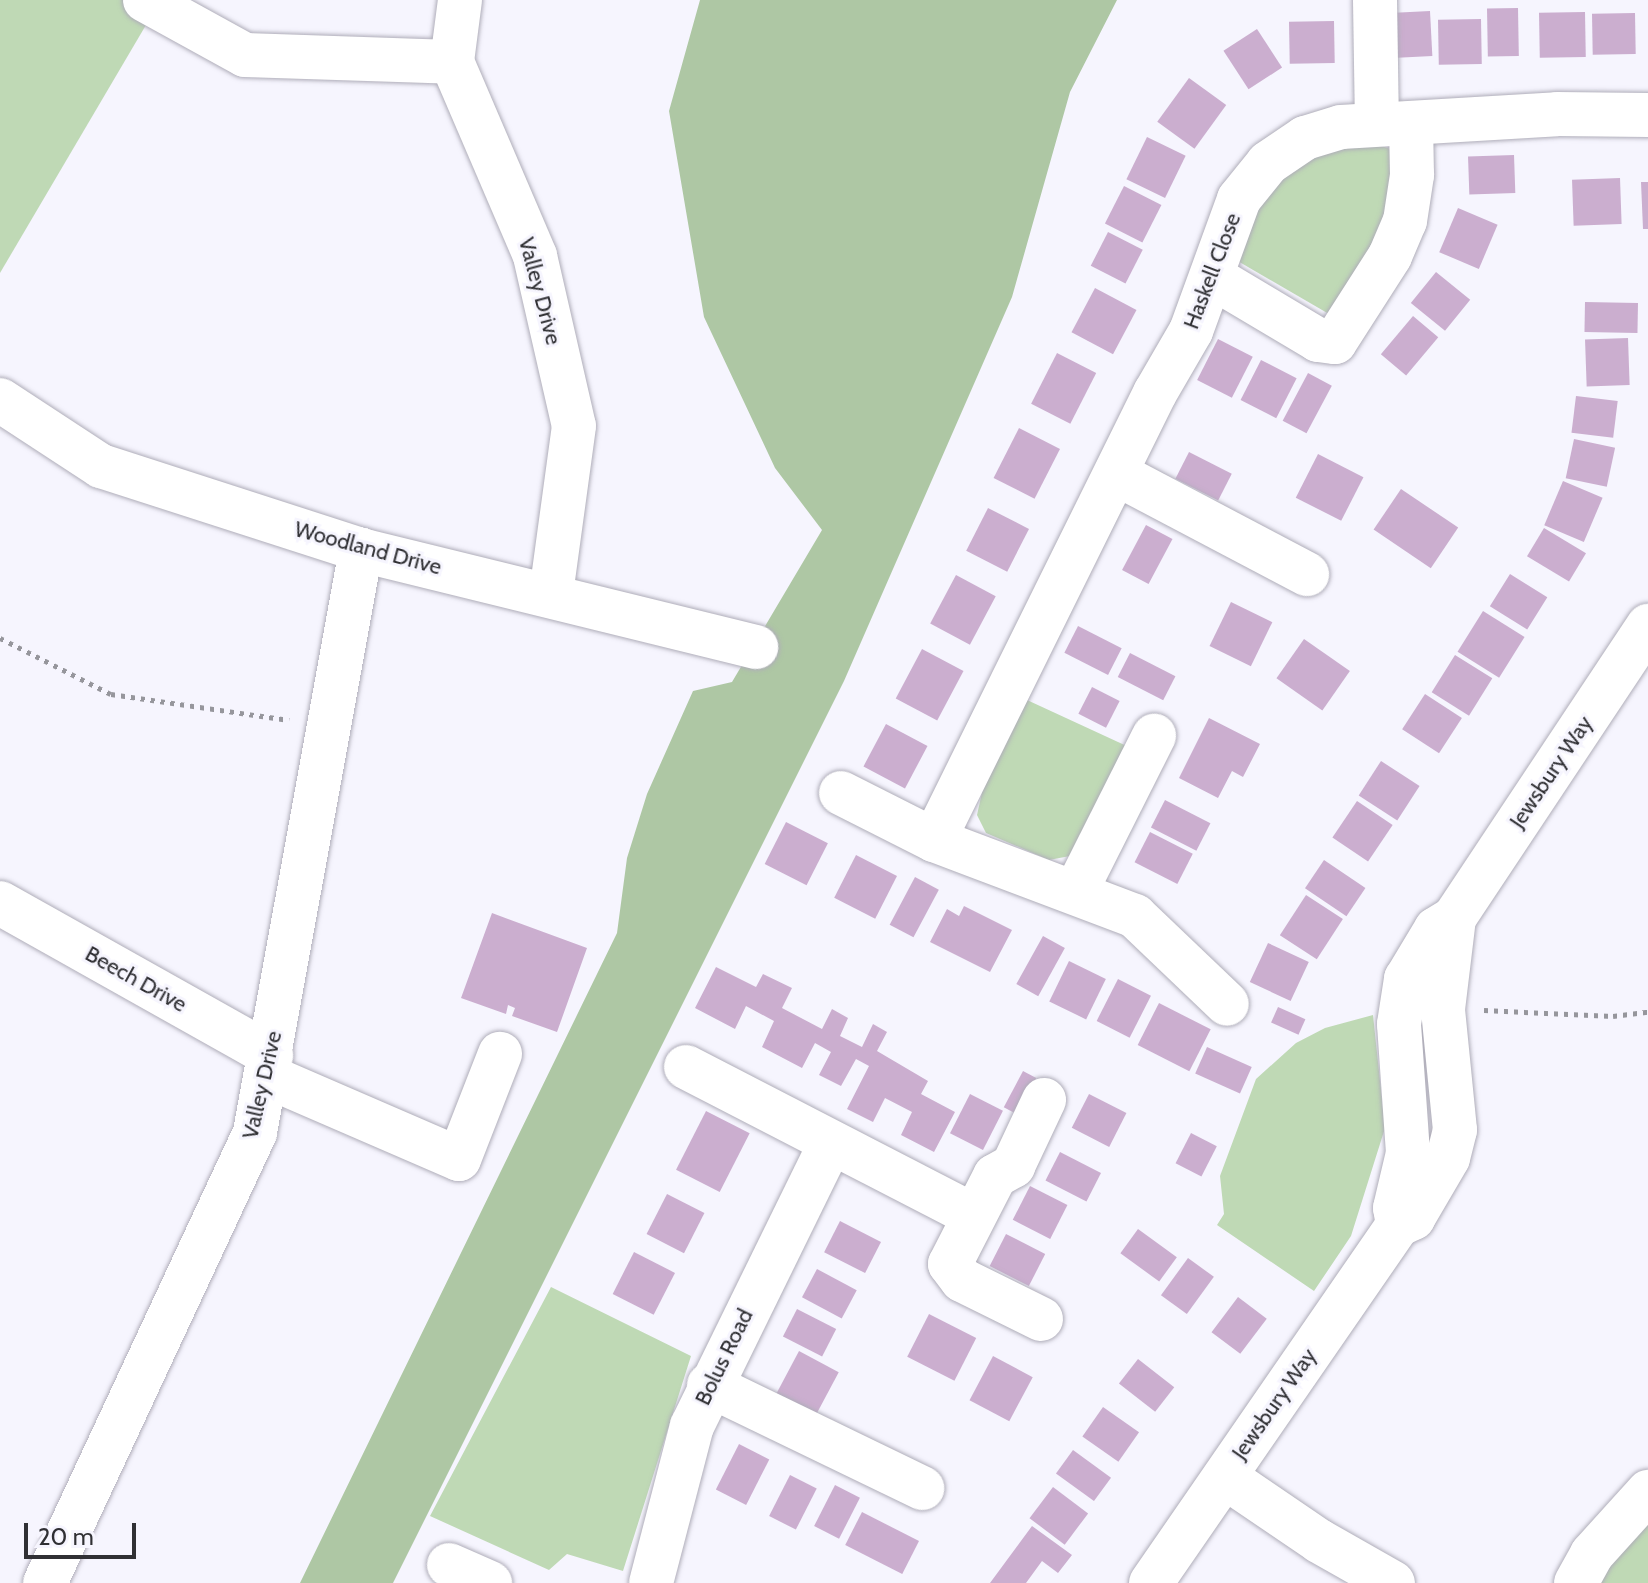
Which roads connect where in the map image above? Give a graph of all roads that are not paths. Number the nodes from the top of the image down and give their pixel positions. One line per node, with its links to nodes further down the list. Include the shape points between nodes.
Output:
1 (145, 0): 4 (street, via 245,55)
2 (460, 0): 4 (street)
3 (1375, 0): 6 (street)
4 (452, 62): 12 (street, Valley Drive, via 535,256 574,426)
5 (1648, 115): 6 (street, Haskell Close)
6 (1394, 123): 7 (street, Haskell Close, via 1305,138 1268,163 1239,199); 7 (street, via 1412,175 1405,221 1390,256 1335,342 1318,340)
7 (1214, 278): 9 (street, Haskell Close)
8 (0, 400): 10 (street, Woodland Drive, via 101,466)
9 (1117, 474): 11 (street); 17 (street, Haskell Close)
10 (361, 550): 12 (street, Woodland Drive); 23 (street, Valley Drive)
11 (1314, 579)
12 (551, 594): 14 (street, Woodland Drive)
13 (1648, 626): 20 (street, Jewsbury Way)
14 (756, 647)
15 (1154, 736): 18 (street)
16 (841, 793): 17 (street)
17 (934, 840): 18 (street, via 1032,881)
18 (1076, 891): 21 (street, via 1135,916)
19 (0, 903): 23 (street, Beech Drive)
20 (1454, 918): 28 (street, Jewsbury Way, via 1443,1009 1455,1130 1433,1186 1413,1218); 28 (street, Jewsbury Way, via 1436,929 1399,1000 1408,1153 1395,1208)
21 (1227, 1004)
22 (500, 1054): 23 (street, Beech Drive, via 459,1159)
23 (269, 1066): 35 (street, Valley Drive, via 255,1132)
24 (686, 1067): 26 (street, via 759,1101 779,1118)
25 (1044, 1100): 27 (street, via 1013,1166 995,1176)
26 (830, 1144): 27 (street); 30 (street, Bolus Road)
27 (973, 1215): 29 (street, via 950,1264 962,1280)
28 (1398, 1225): 31 (street, Jewsbury Way)
29 (1041, 1319)
30 (709, 1385): 32 (street); 37 (street, Bolus Road, via 692,1426)
31 (1225, 1477): 38 (street, Jewsbury Way); 39 (street)
32 (922, 1488)
33 (1648, 1492): 40 (street, via 1592,1554)
34 (449, 1565): 36 (street)
35 (45, 1583)
36 (490, 1583)
37 (651, 1583)
38 (1151, 1583)
39 (1393, 1583)
40 (1576, 1583)

